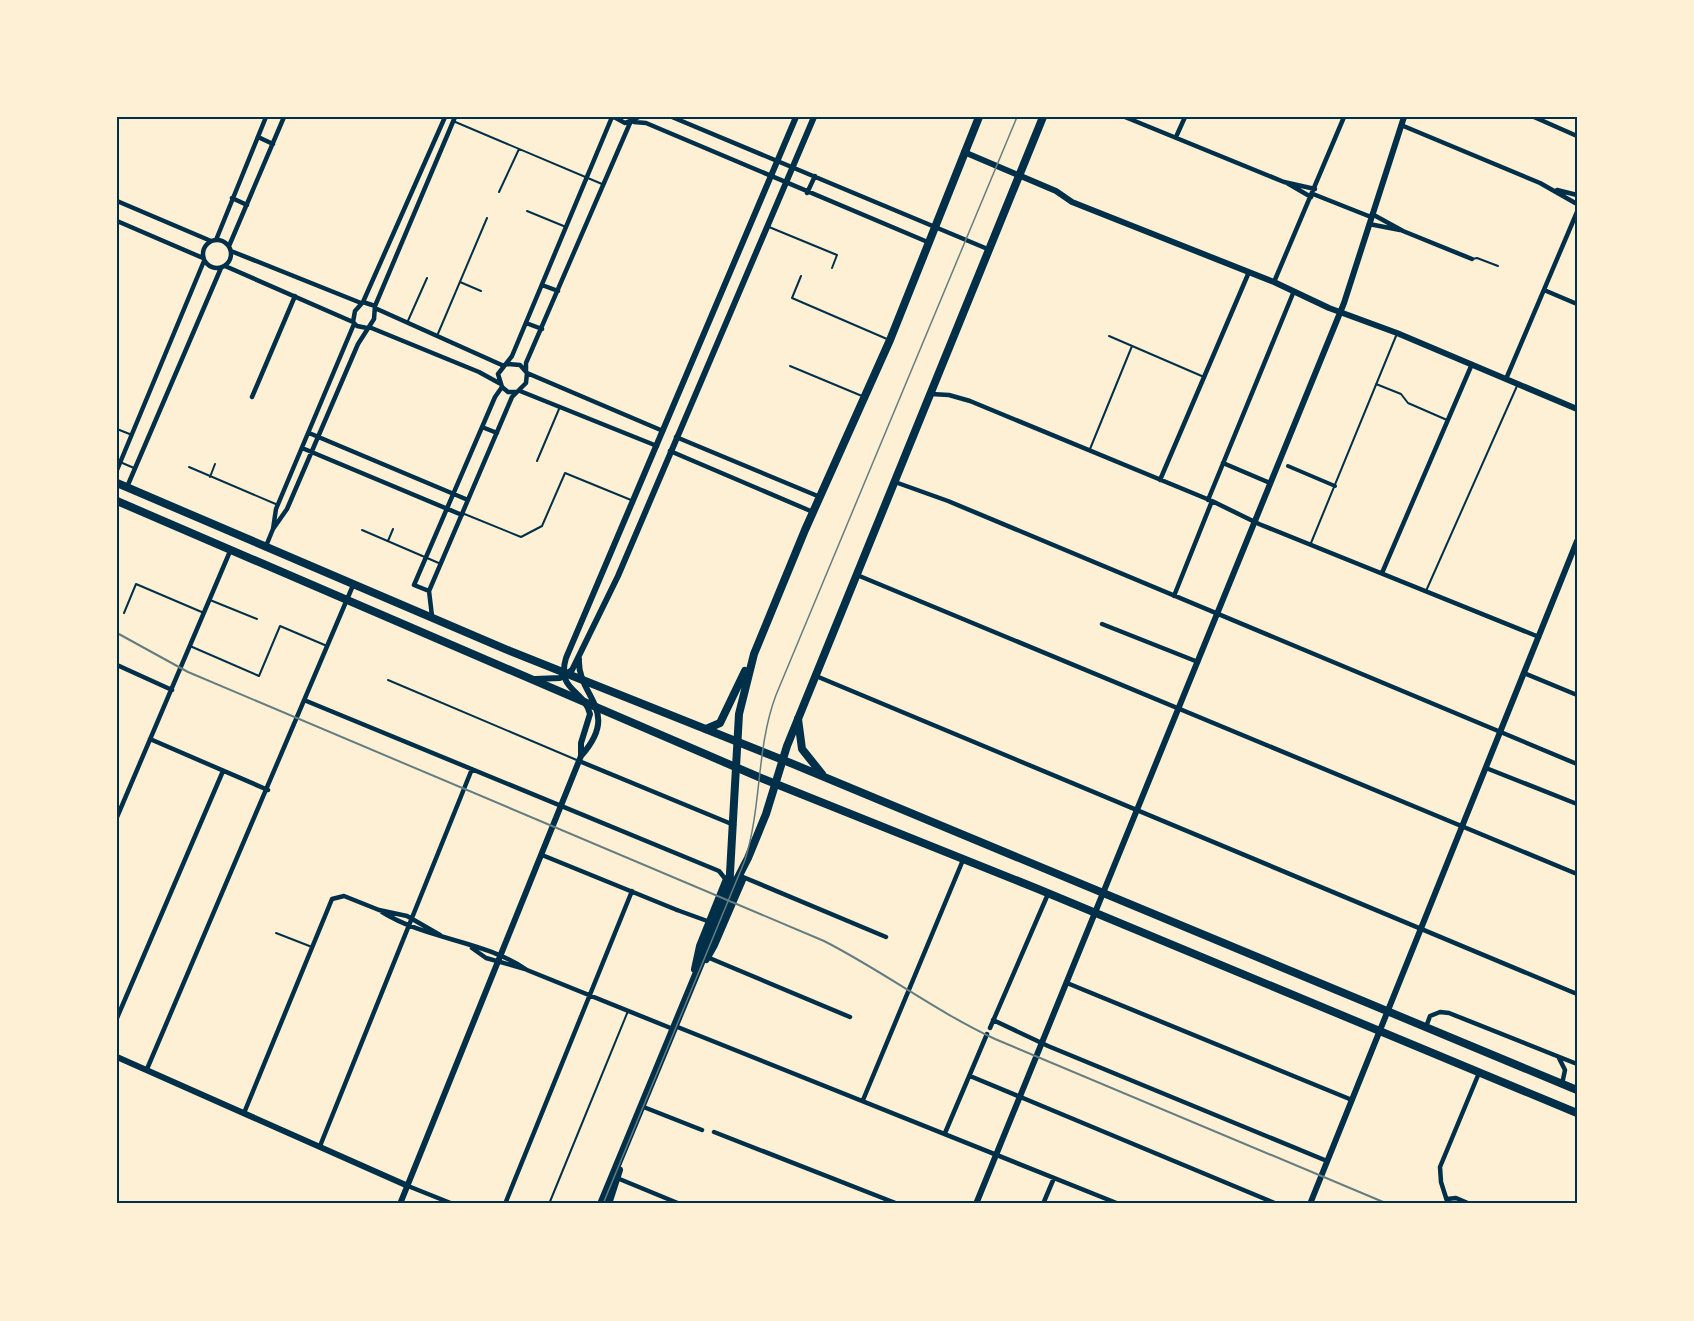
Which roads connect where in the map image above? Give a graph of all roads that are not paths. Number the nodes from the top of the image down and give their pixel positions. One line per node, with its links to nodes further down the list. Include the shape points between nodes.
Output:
1 (266, 117): 20 (street)
2 (284, 117): 22 (street)
3 (445, 117): 28 (street)
4 (613, 117): 17 (street, via 620,122); 30 (street)
5 (639, 117): 17 (street)
6 (672, 117): 25 (street)
7 (796, 117): 25 (street)
8 (814, 117): 26 (street)
9 (979, 117): 24 (main road)
10 (1044, 117): 27 (main road)
11 (1125, 117): 21 (street)
12 (1185, 117): 21 (street)
13 (1344, 117): 39 (street)
14 (1404, 117): 18 (street)
15 (1534, 117): 19 (street)
16 (454, 119): 23 (lane); 32 (street)
17 (632, 122): 31 (street, via 646,123); 34 (street)
18 (1401, 125): 36 (street); 50 (street)
19 (1577, 136)
20 (258, 137): 22 (street); 41 (street)
21 (1176, 137): 33 (street)
22 (273, 144): 44 (street)
23 (519, 149): 30 (lane); 37 (lane)
24 (964, 152): 27 (street); 54 (main road)
25 (778, 161): 26 (street); 31 (street)
26 (793, 167): 29 (street); 35 (street)
27 (1020, 175): 59 (main road); 65 (street, via 1080,205)
28 (418, 176): 32 (street); 47 (street)
29 (815, 176): 38 (street); 54 (street)
30 (587, 177): 34 (lane); 53 (street)
31 (771, 177): 35 (street); 110 (street)
32 (428, 180): 48 (street)
33 (1284, 182): 39 (street); 39 (street)
34 (602, 184): 73 (street)
35 (786, 184): 38 (street); 52 (street)
36 (1555, 190): 40 (street); 43 (street)
37 (499, 192)
38 (807, 193): 57 (street)
39 (1313, 194): 50 (street); 69 (street)
40 (1577, 195)
41 (232, 198): 44 (street); 56 (street)
42 (117, 201): 56 (street)
43 (1577, 204)
44 (247, 205): 58 (street)
45 (527, 211): 53 (lane)
46 (1577, 212): 71 (street)
47 (402, 213): 48 (street); 76 (street)
48 (411, 217): 78 (street)
49 (487, 218): 68 (lane)
50 (1370, 218): 55 (street); 55 (street); 79 (street)
51 (117, 221): 60 (street)
52 (766, 226): 64 (lane, via 837,255); 115 (street)
53 (566, 227): 70 (street)
54 (936, 227): 57 (main road); 59 (street)
55 (1403, 231): 61 (street)
56 (213, 241): 58 (street); 60 (street, via 204,248)
57 (930, 243): 88 (main road)
58 (230, 249): 63 (street, via 230,260); 76 (street)
59 (990, 250): 100 (main road)
60 (204, 259): 63 (street, via 212,267); 113 (street)
61 (1472, 259): 62 (lane)
62 (1498, 266)
63 (223, 267): 75 (street); 127 (street)
64 (832, 268)
65 (1249, 272): 69 (street); 94 (street)
66 (801, 276): 88 (lane, via 792,298)
67 (428, 278): 81 (lane)
68 (460, 282): 72 (lane); 86 (lane)
69 (1274, 282): 74 (street)
70 (542, 285): 73 (street); 82 (street)
71 (1544, 290): 77 (street); 95 (street)
72 (481, 291)
73 (558, 291): 84 (street)
74 (1294, 291): 79 (street); 123 (street)
75 (295, 296): 80 (street); 101 (street)
76 (362, 303): 78 (street); 80 (street, via 355,311)
77 (1577, 304)
78 (376, 308): 81 (street); 83 (street)
79 (1340, 312): 85 (street); 133 (street)
80 (354, 323): 83 (street); 106 (street)
81 (407, 323): 86 (street)
82 (526, 323): 84 (street); 91 (street)
83 (368, 328): 98 (street, via 479,372); 107 (street)
84 (542, 329): 93 (street, via 526,363)
85 (1397, 333): 90 (street); 96 (lane)
86 (437, 336): 91 (street)
87 (1109, 336): 89 (lane)
88 (890, 340): 102 (main road)
89 (1132, 346): 94 (lane); 118 (lane)
90 (1472, 364): 95 (street); 105 (street)
91 (506, 365): 93 (street, via 516,363); 98 (street, via 498,374)
92 (790, 366): 102 (lane)
93 (527, 372): 99 (street, via 526,383); 110 (street)
94 (1204, 377): 130 (street)
95 (1506, 379): 97 (street)
96 (1376, 384): 105 (lane); 134 (lane)
97 (1518, 384): 104 (street); 164 (lane)
98 (500, 385): 99 (street, via 508,392); 108 (street)
99 (518, 391): 103 (street); 112 (street)
100 (931, 394): 118 (street, via 970,401); 131 (main road)
101 (252, 397)
102 (865, 397): 137 (main road)
103 (560, 406): 116 (street); 121 (lane)
104 (1577, 409)
105 (1448, 420): 160 (street)
106 (313, 423): 107 (street); 111 (street)
107 (322, 426): 114 (street)
108 (482, 427): 112 (street); 136 (street)
109 (117, 429): 113 (lane)
110 (663, 431): 115 (street); 116 (street)
111 (309, 433): 114 (street); 117 (street)
112 (497, 433): 138 (street)
113 (132, 435): 122 (street)
114 (318, 437): 120 (street); 136 (street)
115 (675, 437): 119 (street); 137 (street)
116 (657, 446): 119 (street); 141 (street)
117 (302, 448): 120 (street); 142 (street)
118 (1089, 450): 130 (street)
119 (670, 451): 145 (street); 159 (street)
120 (311, 452): 143 (street); 144 (street)
121 (537, 461)
122 (120, 462): 127 (lane); 128 (street)
123 (1223, 463): 133 (street); 139 (street)
124 (215, 464): 129 (lane)
125 (1288, 466): 134 (street)
126 (189, 467): 129 (lane)
127 (135, 468): 135 (street)
128 (117, 470)
129 (210, 477): 142 (lane)
130 (1160, 480): 139 (street)
131 (895, 482): 161 (main road); 165 (street)
132 (117, 483): 135 (main road)
133 (1270, 483): 147 (street)
134 (1335, 486): 153 (lane)
135 (127, 487): 154 (main road)
136 (453, 493): 138 (street); 144 (street)
137 (820, 497): 145 (main road)
138 (468, 500): 146 (street)
139 (1210, 500): 147 (street); 165 (street)
140 (117, 501): 155 (main road)
141 (633, 501): 146 (lane, via 565,473 542,526 521,537); 157 (street)
142 (278, 505): 143 (street); 148 (street)
143 (287, 509): 148 (street)
144 (446, 509): 146 (street); 156 (street)
145 (813, 512): 178 (main road)
146 (462, 514): 158 (street)
147 (1254, 521): 153 (street); 170 (street)
148 (273, 529): 154 (street)
149 (393, 529): 151 (lane)
150 (362, 531): 151 (lane)
151 (388, 541): 156 (lane)
152 (1577, 541): 174 (street)
153 (1311, 543): 160 (street)
154 (266, 546): 162 (main road)
155 (231, 549): 166 (main road); 167 (street)
156 (426, 557): 158 (lane); 163 (street, via 414,585)
157 (608, 563): 159 (street); 182 (street, via 566,658)
158 (441, 564): 163 (street)
159 (621, 569): 177 (street)
160 (1382, 573): 164 (street)
161 (856, 575): 183 (main road); 192 (street)
162 (354, 583): 166 (street); 171 (main road)
163 (429, 591): 171 (street)
164 (1426, 591): 174 (street)
165 (1174, 596): 170 (street)
166 (347, 598): 176 (street); 184 (main road)
167 (210, 600): 169 (street); 172 (lane)
168 (124, 613): 169 (lane, via 136,585)
169 (204, 613): 175 (street)
170 (1217, 614): 179 (street); 195 (street)
171 (432, 616): 182 (main road)
172 (256, 619)
173 (1102, 624): 179 (street)
174 (1539, 638): 181 (street)
175 (190, 646): 176 (lane, via 259,676 280,626); 187 (street)
176 (327, 646): 189 (street)
177 (580, 653): 182 (street); 186 (street)
178 (754, 654): 194 (main road, via 720,723); 197 (main road, via 742,695)
179 (1198, 663): 192 (street)
180 (117, 665): 187 (street)
181 (1524, 673): 188 (street); 195 (street)
182 (565, 674): 184 (street); 186 (main road); 190 (street, via 570,689)
183 (816, 676): 193 (main road); 210 (street)
184 (532, 679): 190 (main road)
185 (388, 680): 198 (lane)
186 (584, 680): 191 (street); 194 (main road)
187 (172, 690): 196 (street)
188 (1577, 695)
189 (304, 700): 203 (street); 207 (street)
190 (582, 700): 191 (main road); 198 (street, via 590,717)
191 (596, 705): 198 (street, via 597,725); 201 (main road)
192 (1180, 709): 210 (street); 213 (street)
193 (798, 719): 199 (main road); 205 (main road, via 802,749)
194 (706, 729): 197 (main road)
195 (1500, 733): 200 (street); 202 (street)
196 (150, 739): 204 (street); 211 (street)
197 (738, 742): 199 (main road); 201 (main road)
198 (580, 758): 209 (street); 212 (street)
199 (782, 760): 205 (main road); 206 (main road)
200 (1577, 764)
201 (736, 767): 206 (main road); 212 (main road)
202 (1486, 768): 208 (street); 213 (street)
203 (472, 769): 209 (street); 228 (street)
204 (224, 771): 207 (street); 248 (street)
205 (830, 780): 223 (main road)
206 (776, 784): 215 (main road); 216 (main road)
207 (268, 790): 257 (street)
208 (1577, 804)
209 (561, 807): 214 (street); 220 (street, via 721,872)
210 (1139, 810): 223 (street); 231 (street)
211 (117, 817)
212 (734, 825): 217 (main road)
213 (1462, 827): 218 (street); 231 (street)
214 (542, 855): 221 (street); 237 (street)
215 (748, 858): 219 (main road); 224 (main road)
216 (963, 860): 222 (main road); 263 (street)
217 (730, 868): 220 (main road); 224 (main road)
218 (1577, 874)
219 (743, 877): 234 (street); 238 (main road)
220 (727, 881): 229 (main road)
221 (632, 891): 226 (street); 244 (street)
222 (1048, 894): 227 (main road); 249 (street)
223 (1104, 894): 227 (street); 246 (main road)
224 (729, 895): 241 (main road)
225 (379, 910): 228 (street); 230 (street); 235 (street, via 344,896 337,897 331,901)
226 (677, 910): 229 (street)
227 (1096, 914): 242 (street); 252 (main road)
228 (412, 918): 230 (street); 233 (street)
229 (710, 922): 241 (main road)
230 (409, 927): 233 (street); 272 (street)
231 (1421, 927): 243 (street); 246 (street)
232 (276, 933): 235 (lane)
233 (440, 935): 236 (street)
234 (886, 937)
235 (312, 947): 266 (street)
236 (470, 947): 237 (street); 239 (street)
237 (501, 955): 239 (street); 240 (street)
238 (707, 957): 241 (main road); 247 (street)
239 (498, 962): 240 (street); 277 (street)
240 (527, 970): 244 (street)
241 (694, 979): 250 (main road)
242 (1067, 983): 253 (street); 264 (street)
243 (1577, 994)
244 (589, 996): 245 (street); 281 (street)
245 (627, 1011): 250 (street); 282 (lane)
246 (1386, 1012): 251 (main road); 252 (street)
247 (850, 1017)
248 (117, 1018)
249 (993, 1020): 253 (street); 259 (street)
250 (674, 1027): 263 (street); 265 (main road)
251 (1426, 1027): 255 (street, via 1430,1016 1449,1013); 260 (main road)
252 (1379, 1032): 258 (main road); 264 (street)
253 (1042, 1043): 262 (street); 274 (street)
254 (117, 1057): 257 (street)
255 (1559, 1058): 256 (street); 260 (street, via 1565,1070)
256 (1577, 1064)
257 (147, 1069): 266 (street)
258 (1479, 1073): 267 (main road); 278 (street, via 1440,1167)
259 (970, 1076): 262 (street); 270 (street)
260 (1562, 1084): 261 (main road)
261 (1577, 1090)
262 (1020, 1097): 273 (street); 290 (street)
263 (863, 1100): 270 (street)
264 (1352, 1100): 274 (street)
265 (641, 1106): 268 (street); 271 (main road)
266 (244, 1113): 272 (street)
267 (1577, 1113)
268 (702, 1130)
269 (714, 1132): 286 (street)
270 (945, 1133): 273 (street)
271 (628, 1137): 275 (main road); 283 (main road)
272 (320, 1146): 277 (street)
273 (997, 1154): 276 (street); 287 (street)
274 (1327, 1161): 291 (street)
275 (617, 1178): 284 (main road); 285 (street)
276 (1054, 1178): 288 (street); 289 (street)
277 (408, 1186): 279 (street); 280 (street)
278 (1448, 1201): 292 (street, via 1456,1198)
279 (400, 1204)
280 (453, 1204)
281 (505, 1204)
282 (549, 1204)
283 (601, 1204)
284 (608, 1204)
285 (680, 1204)
286 (898, 1204)
287 (976, 1204)
288 (1043, 1204)
289 (1119, 1204)
290 (1277, 1204)
291 (1310, 1204)
292 (1470, 1204)

